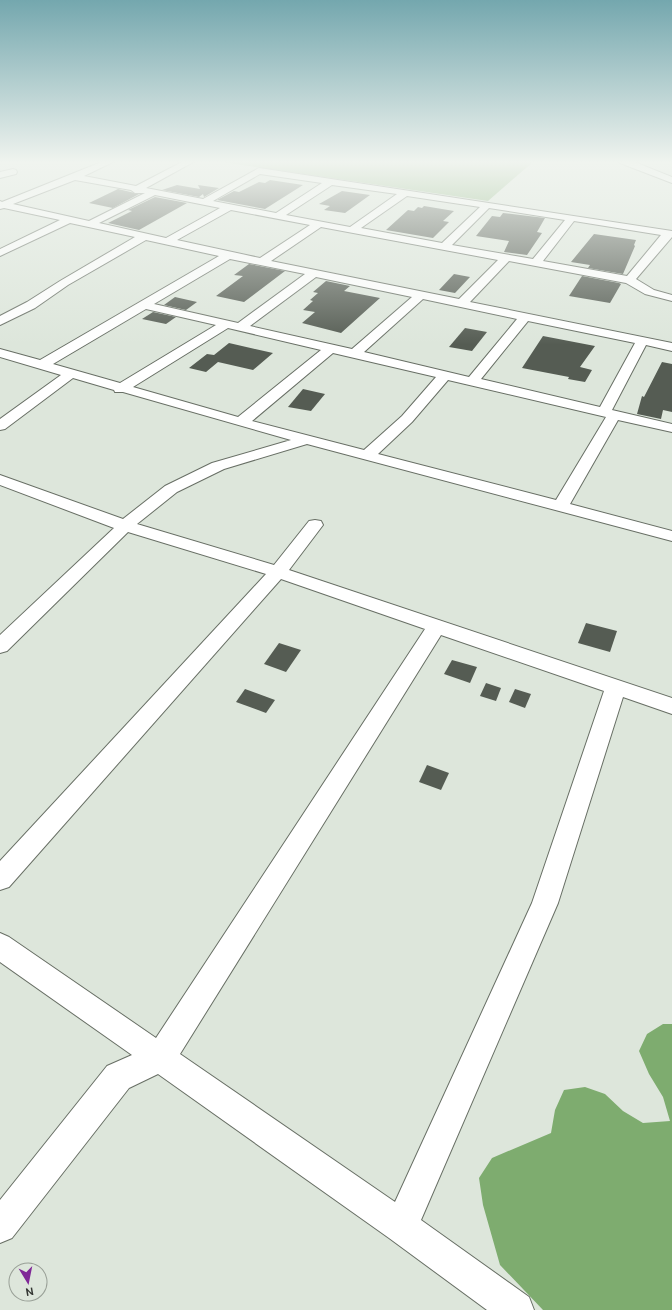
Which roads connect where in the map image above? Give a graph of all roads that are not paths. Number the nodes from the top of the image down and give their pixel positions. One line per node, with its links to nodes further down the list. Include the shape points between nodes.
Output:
1 (64, 222): 17 (street)
2 (83, 222): 10 (street)
3 (94, 222): 10 (street)
4 (202, 222): 15 (street)
5 (309, 222): 11 (street)
6 (363, 222): 12 (street)
7 (470, 222): 16 (street)
8 (569, 222): 21 (street)
9 (597, 222): 13 (street)
10 (90, 224): 14 (street)
11 (319, 224): 12 (street); 20 (street)
12 (352, 230): 16 (street)
13 (670, 234): 24 (street)
14 (145, 236): 15 (street); 29 (street)
15 (168, 241): 18 (street)
16 (445, 246): 19 (street)
17 (0, 253)
18 (228, 255): 20 (street); 28 (street)
19 (507, 258): 21 (street); 27 (street)
20 (262, 262): 22 (street)
21 (537, 262): 24 (street)
22 (315, 272): 23 (street); 34 (street)
23 (326, 274): 25 (street); 35 (street)
24 (630, 280): 26 (street, via 639,288 654,295)
25 (422, 294): 27 (street); 40 (street)
26 (672, 298)
27 (462, 303): 30 (street)
28 (145, 304): 32 (street); 41 (street)
29 (31, 305): 31 (street); 33 (street, via 29,309)
30 (526, 316): 36 (street); 44 (street)
31 (0, 321)
32 (226, 324): 34 (street); 45 (street)
33 (0, 327)
34 (241, 327): 35 (street)
35 (256, 330): 38 (street)
36 (642, 341): 37 (street); 46 (street)
37 (672, 347)
38 (331, 348): 40 (street); 47 (street)
39 (0, 353): 41 (street)
40 (354, 354): 43 (street)
41 (42, 365): 42 (street)
42 (72, 373): 45 (street); 48 (street)
43 (446, 375): 44 (street); 51 (street, via 407,419)
44 (473, 381): 46 (street)
45 (120, 389): 47 (street)
46 (609, 413): 49 (street); 53 (street)
47 (241, 422): 50 (street)
48 (0, 426)
49 (672, 428)
50 (306, 440): 51 (street); 55 (street, via 200,474 172,489)
51 (367, 456): 53 (street)
52 (0, 480): 55 (street)
53 (561, 506): 56 (street)
54 (315, 525): 57 (street)
55 (125, 526): 57 (street); 59 (street)
56 (672, 536)
57 (278, 572): 58 (street); 62 (street)
58 (437, 626): 60 (street); 64 (street)
59 (0, 646)
60 (616, 686): 61 (street); 66 (street, via 545,903)
61 (672, 706)
62 (0, 879)
63 (0, 946): 64 (street)
64 (160, 1058): 65 (street, via 118,1077); 66 (street)
65 (0, 1226)
66 (401, 1226): 67 (street)
67 (516, 1310)

